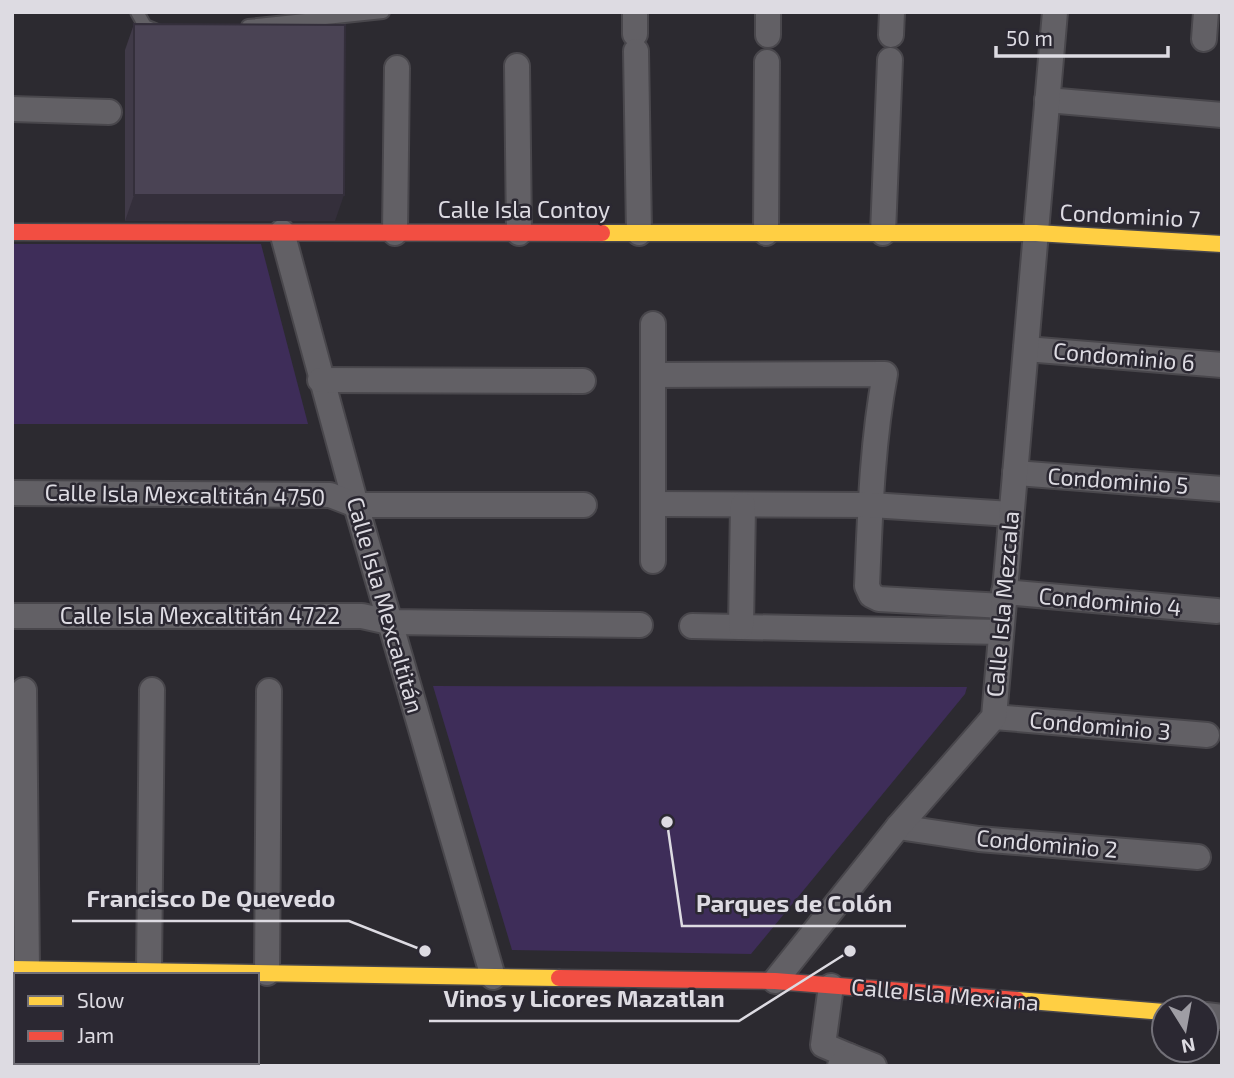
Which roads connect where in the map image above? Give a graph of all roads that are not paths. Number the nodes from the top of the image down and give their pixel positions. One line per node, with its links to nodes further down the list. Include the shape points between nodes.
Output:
1 (137, 12): 7 (lane, via 145,26)
2 (383, 12): 5 (lane)
3 (1055, 12): 13 (street, Calle Isla Mezcala)
4 (1206, 12): 8 (street)
5 (235, 27)
6 (635, 32): 21 (street)
7 (167, 34)
8 (1204, 39)
9 (890, 60): 23 (street)
10 (767, 62): 22 (street)
11 (517, 66): 20 (street)
12 (397, 68): 19 (street)
13 (1047, 100): 16 (street); 24 (street, Calle Isla Mezcala)
14 (12, 109): 15 (street)
15 (109, 112)
16 (1222, 115)
17 (12, 232): 18 (street, Calle Isla Contoy)
18 (282, 232): 19 (street, Calle Isla Contoy); 30 (street, Calle Isla Mexcaltitán)
19 (395, 233): 20 (street, Calle Isla Contoy)
20 (519, 233): 21 (street, Calle Isla Contoy)
21 (639, 233): 22 (street, Calle Isla Contoy)
22 (766, 233): 23 (street, Calle Isla Contoy)
23 (883, 233): 24 (street, Calle Isla Contoy)
24 (1036, 233): 25 (street, Condominio 7); 27 (street, Calle Isla Mezcala)
25 (1222, 244)
26 (653, 324): 29 (street)
27 (1026, 349): 28 (street, Condominio 6); 32 (street, Calle Isla Mezcala)
28 (1222, 365)
29 (653, 375): 37 (street); 39 (street, via 885,374)
30 (320, 380): 31 (street); 35 (street, Calle Isla Mexcaltitán)
31 (583, 381)
32 (1015, 473): 33 (street, Condominio 5); 40 (street, Calle Isla Mezcala)
33 (1222, 489)
34 (12, 492): 35 (street, Calle Isla Mexcaltitán 4750, via 330,495)
35 (356, 505): 36 (street, Calle Isla Mexcaltitán 4750); 45 (street, Calle Isla Mexcaltitán)
36 (584, 505)
37 (653, 505): 38 (street); 41 (street)
38 (743, 505): 39 (street); 48 (street)
39 (871, 505): 40 (street); 42 (street, Condominio 4, via 867,586 871,595 879,599)
40 (1011, 514): 42 (street, Calle Isla Mezcala)
41 (653, 561)
42 (1004, 599): 43 (street, Condominio 4); 49 (street, Calle Isla Mezcala)
43 (1217, 611)
44 (12, 616): 45 (street, Calle Isla Mexcaltitán 4722, via 362,617)
45 (389, 622): 46 (street, Calle Isla Mexcaltitán 4722); 60 (street, Calle Isla Mexcaltitán)
46 (640, 625)
47 (692, 626): 48 (street)
48 (741, 627): 49 (street)
49 (1001, 632): 53 (street, Calle Isla Mezcala)
50 (24, 690): 57 (street)
51 (152, 690): 58 (street)
52 (269, 691): 59 (street)
53 (994, 716): 54 (street, Condominio 3); 55 (street, Calle Isla Mezcala)
54 (1207, 735)
55 (898, 827): 56 (street, Condominio 2, via 979,839); 61 (street, Calle Isla Mezcala)
56 (1198, 857)
57 (19, 969): 58 (street, Calle Isla Mexiana)
58 (149, 971): 59 (street, Calle Isla Mexiana)
59 (267, 973): 60 (street, Calle Isla Mexiana)
60 (493, 977): 61 (street, Calle Isla Mexiana)
61 (775, 981): 62 (street, Calle Isla Mexiana)
62 (831, 986): 63 (street, Calle Isla Mexiana); 64 (street, via 823,1045)
63 (1150, 1011)
64 (845, 1061): 65 (street)
65 (874, 1066)

